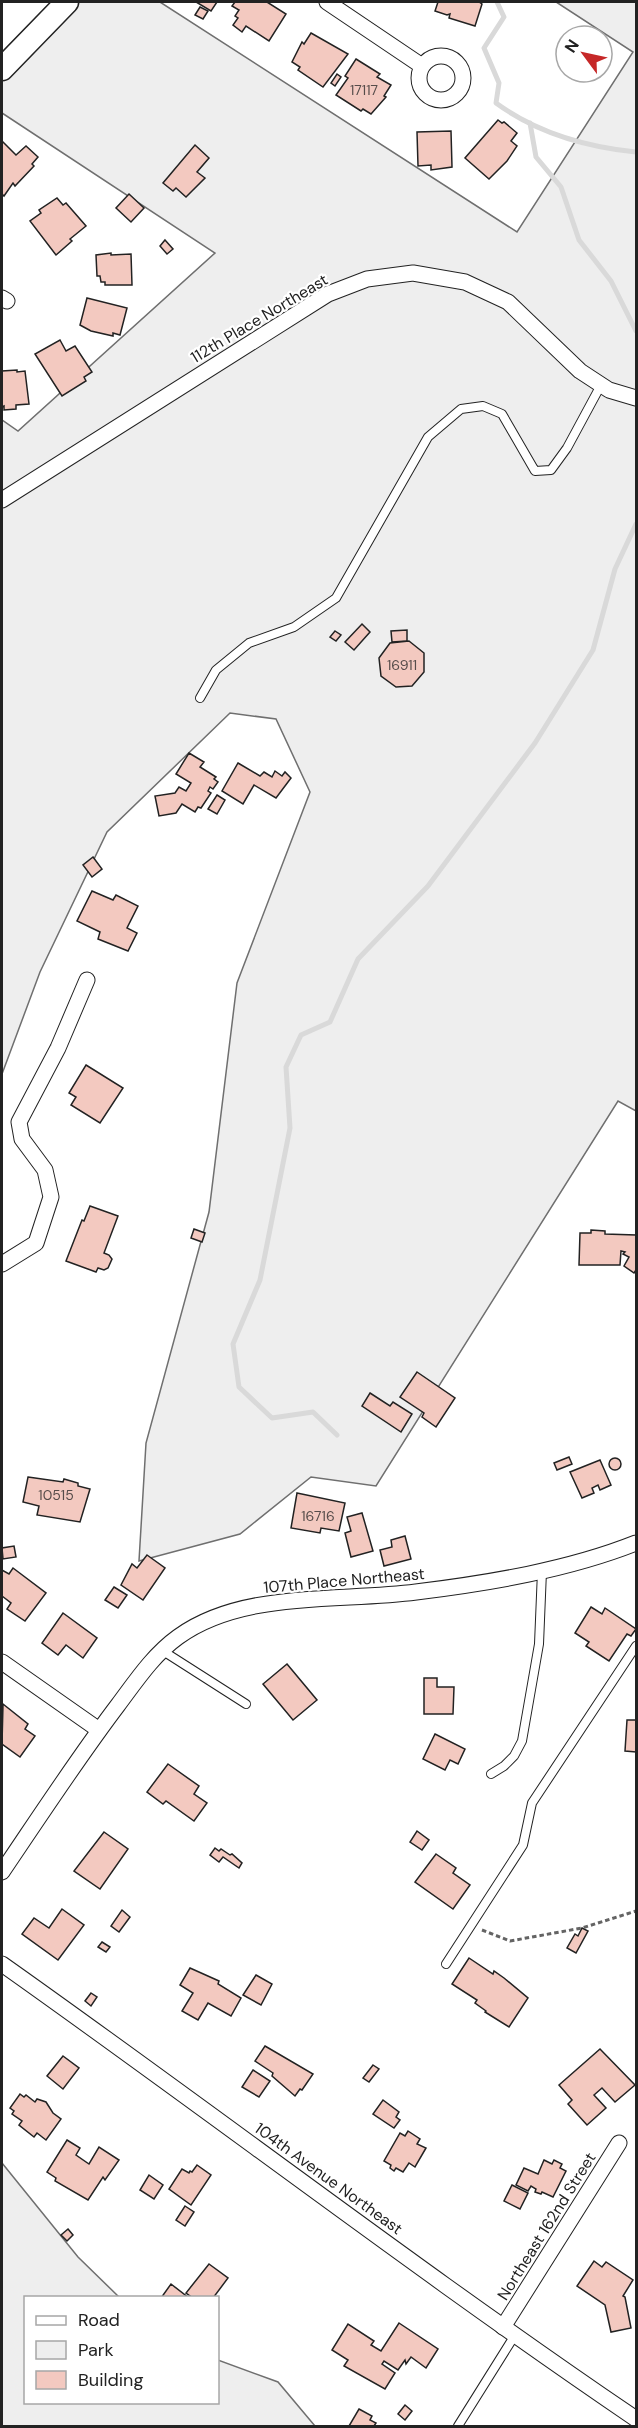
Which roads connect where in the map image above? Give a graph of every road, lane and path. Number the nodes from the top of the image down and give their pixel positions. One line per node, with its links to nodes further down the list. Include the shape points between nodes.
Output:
1 (67, 2): 4 (main road)
2 (327, 2): 3 (street)
3 (422, 66)
4 (2, 69)
5 (601, 385): 6 (street, 112th Place Northeast); 7 (street, 112th Place Northeast, via 580,371 508,302 465,282 413,273 367,279 328,294); 8 (lane, via 551,471 535,471 502,414 483,406 461,409 428,436 336,598 294,627 249,643 216,670)
6 (636, 398)
7 (2, 500)
8 (200, 698)
9 (87, 980): 10 (street, via 58,1048 19,1122 22,1139 45,1170 51,1197 36,1244)
10 (2, 1264)
11 (636, 1543): 12 (street, 107th Place Northeast)
12 (542, 1570): 14 (street, 107th Place Northeast, via 415,1592 249,1606 205,1622); 18 (lane, via 539,1644 522,1741 514,1756)
13 (636, 1646): 21 (lane, via 532,1803 523,1845)
14 (163, 1651): 16 (lane); 17 (street, 107th Place Northeast)
15 (2, 1662): 17 (street)
16 (246, 1704)
17 (99, 1730): 19 (street, 107th Place Northeast)
18 (491, 1774)
19 (2, 1872)
20 (636, 1911): 21 (path, via 582,1928 510,1941)
21 (471, 1926): 23 (lane)
22 (2, 1964): 25 (street, 104th Avenue Northeast)
23 (446, 1964)
24 (619, 2143): 25 (street, Northeast 162nd Street)
25 (509, 2332): 26 (street, 104th Avenue Northeast); 27 (lane)
26 (636, 2419)
27 (458, 2427)

